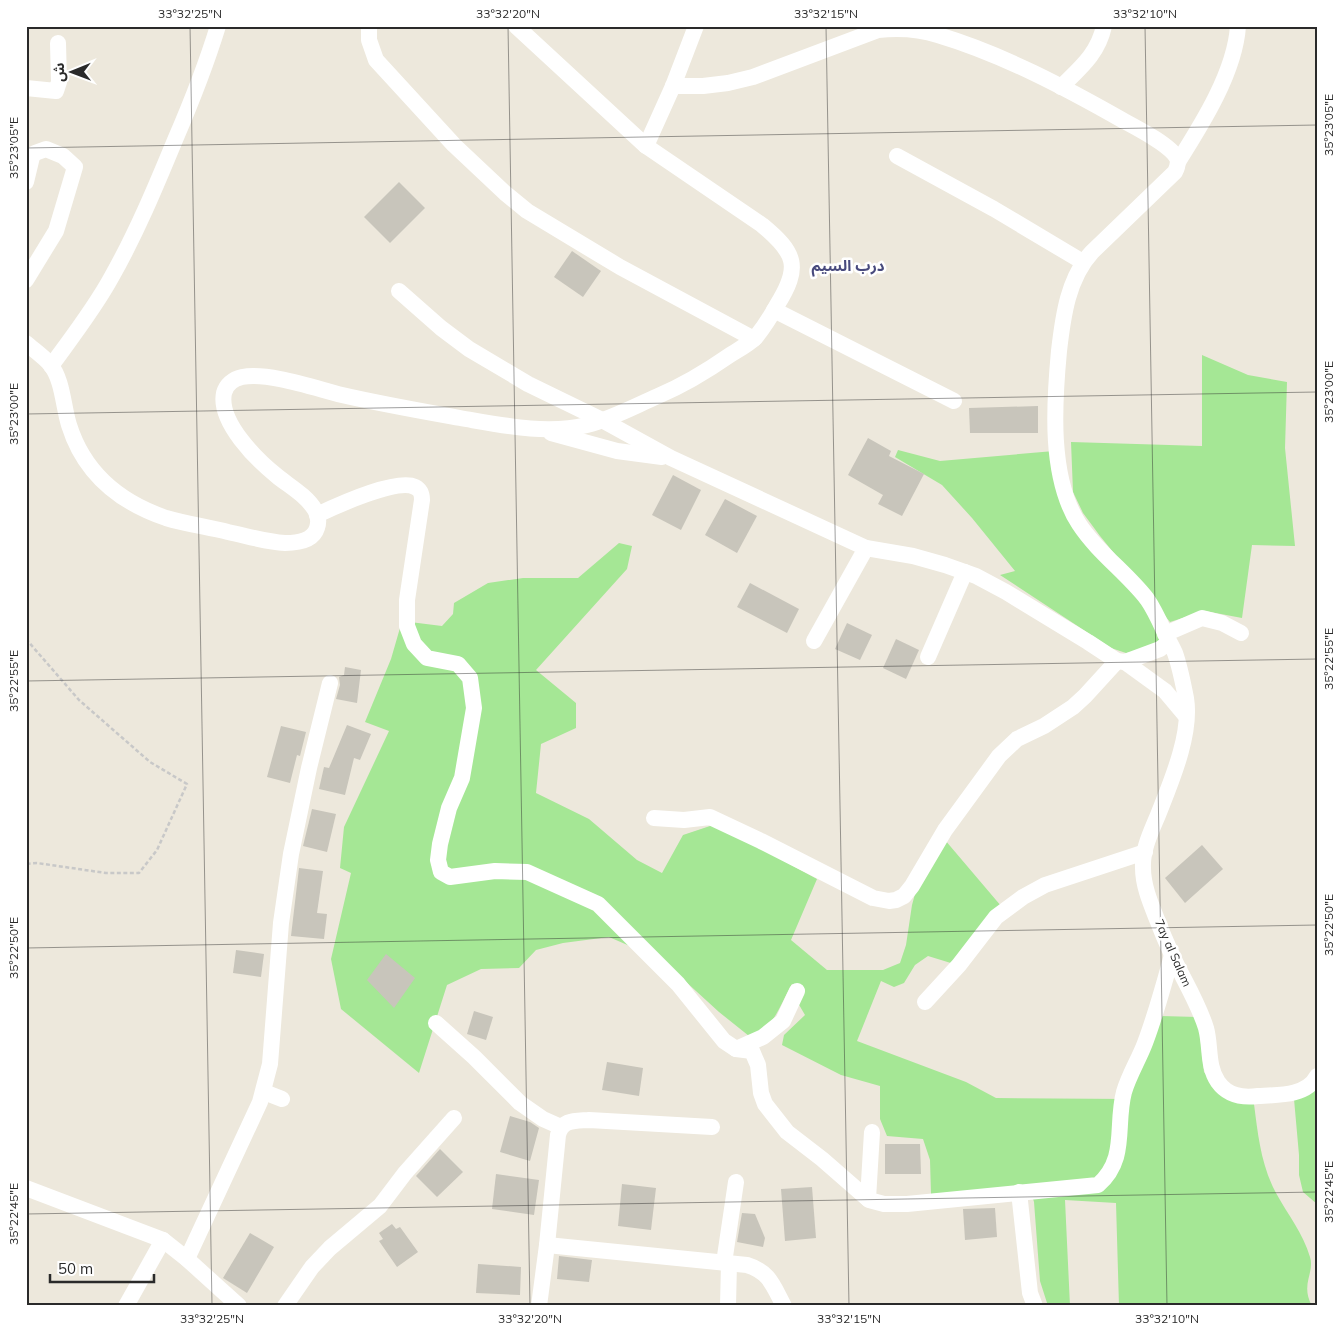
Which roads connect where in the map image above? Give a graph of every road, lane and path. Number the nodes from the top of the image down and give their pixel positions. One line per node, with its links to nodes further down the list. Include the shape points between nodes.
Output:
1 (218, 26): 22 (street, via 197,87 131,240 83,323)
2 (369, 26): 20 (street, via 372,51 386,72 460,151 527,211 620,267)
3 (516, 26): 12 (street)
4 (696, 26): 9 (street)
5 (1104, 26): 11 (street, via 1097,49)
6 (1238, 26): 14 (street, via 1222,83 1199,130)
7 (878, 28): 9 (street, via 753,76 728,83); 11 (street, via 937,34 1004,60)
8 (58, 43): 10 (street, via 59,82 56,91)
9 (672, 86): 12 (street)
10 (26, 88)
11 (1061, 88): 14 (street, via 1146,133 1170,150)
12 (646, 146): 19 (street, via 762,225 786,248 792,270 789,286)
13 (897, 156): 16 (street)
14 (1178, 162): 16 (street, via 1170,178)
15 (26, 182): 17 (street, via 32,157 46,149 63,156 75,167 56,231)
16 (1083, 262): 31 (street, 7ay al Salam, via 1067,301 1057,368 1055,414 1060,472 1078,523 1148,600)
17 (26, 280)
18 (399, 291): 24 (street, via 476,353 528,384)
19 (774, 310): 20 (street); 23 (street)
20 (754, 340): 24 (street, via 698,376)
21 (26, 343): 22 (street)
22 (51, 366): 27 (street, via 84,461 103,482 129,500 182,522 284,543 311,537 316,530)
23 (954, 401)
24 (602, 420): 25 (street, via 569,428); 26 (street)
25 (532, 428): 26 (street, via 617,452); 27 (street, via 404,408 270,378 241,377 232,381 223,397 224,408 235,431 263,464 305,498)
26 (671, 458): 28 (street)
27 (317, 515): 45 (street, via 379,490 408,485 417,487 421,492 407,600 407,626 414,644 427,658 458,664 470,678 474,708 462,778 449,808 440,844 440,872 450,877 526,872 598,904 678,984 724,1041)
28 (866, 548): 29 (street, via 913,556); 33 (street)
29 (965, 572): 34 (street); 35 (street, via 1006,592)
30 (1241, 633): 31 (street, via 1222,623 1202,618)
31 (1167, 638): 35 (street, via 1160,649); 37 (street, 7ay al Salam, via 1181,675)
32 (26, 639): 40 (path, via 79,700 150,762 187,784 157,850 139,873 106,873)
33 (814, 640)
34 (928, 657)
35 (1121, 661): 37 (street, via 1165,691); 38 (street, via 1073,707 1017,739 1003,751 944,830 912,886 896,900 873,898 710,817 684,820)
36 (330, 683): 47 (street, via 291,854 280,923 270,1064)
37 (1186, 716): 39 (street, 7ay al Salam, via 1174,770)
38 (654, 818)
39 (1145, 852): 41 (street, 7ay al Salam, via 1144,880); 43 (street, via 1044,884 1022,897 993,921)
40 (26, 864)
41 (1172, 955): 46 (street, 7ay al Salam, via 1204,1022 1213,1073 1227,1091 1243,1097 1301,1091 1311,1086); 55 (street, via 1155,1017 1124,1092 1118,1150 1108,1176 1098,1185)
42 (797, 991): 45 (street, via 783,1021 762,1037)
43 (925, 1002)
44 (436, 1023): 50 (street, via 520,1103)
45 (736, 1049): 56 (street, via 752,1051 765,1104 787,1132)
46 (1317, 1076)
47 (264, 1092): 48 (street); 59 (street)
48 (282, 1099)
49 (454, 1118): 63 (street, via 380,1206 312,1267)
50 (560, 1127): 51 (street, via 570,1121 589,1120); 58 (street)
51 (712, 1127)
52 (872, 1132): 56 (street)
53 (736, 1182): 60 (street)
54 (26, 1188): 57 (street)
55 (1019, 1192): 56 (street, via 907,1204 876,1203); 67 (street, via 1030,1293)
56 (868, 1199)
57 (163, 1240): 59 (street); 62 (street)
58 (548, 1245): 60 (street); 64 (street)
59 (187, 1259): 61 (street)
60 (727, 1263): 65 (street); 66 (street, via 758,1268 766,1274)
61 (237, 1305)
62 (126, 1306)
63 (285, 1306)
64 (539, 1306)
65 (728, 1306)
66 (784, 1306)
67 (1035, 1306)

